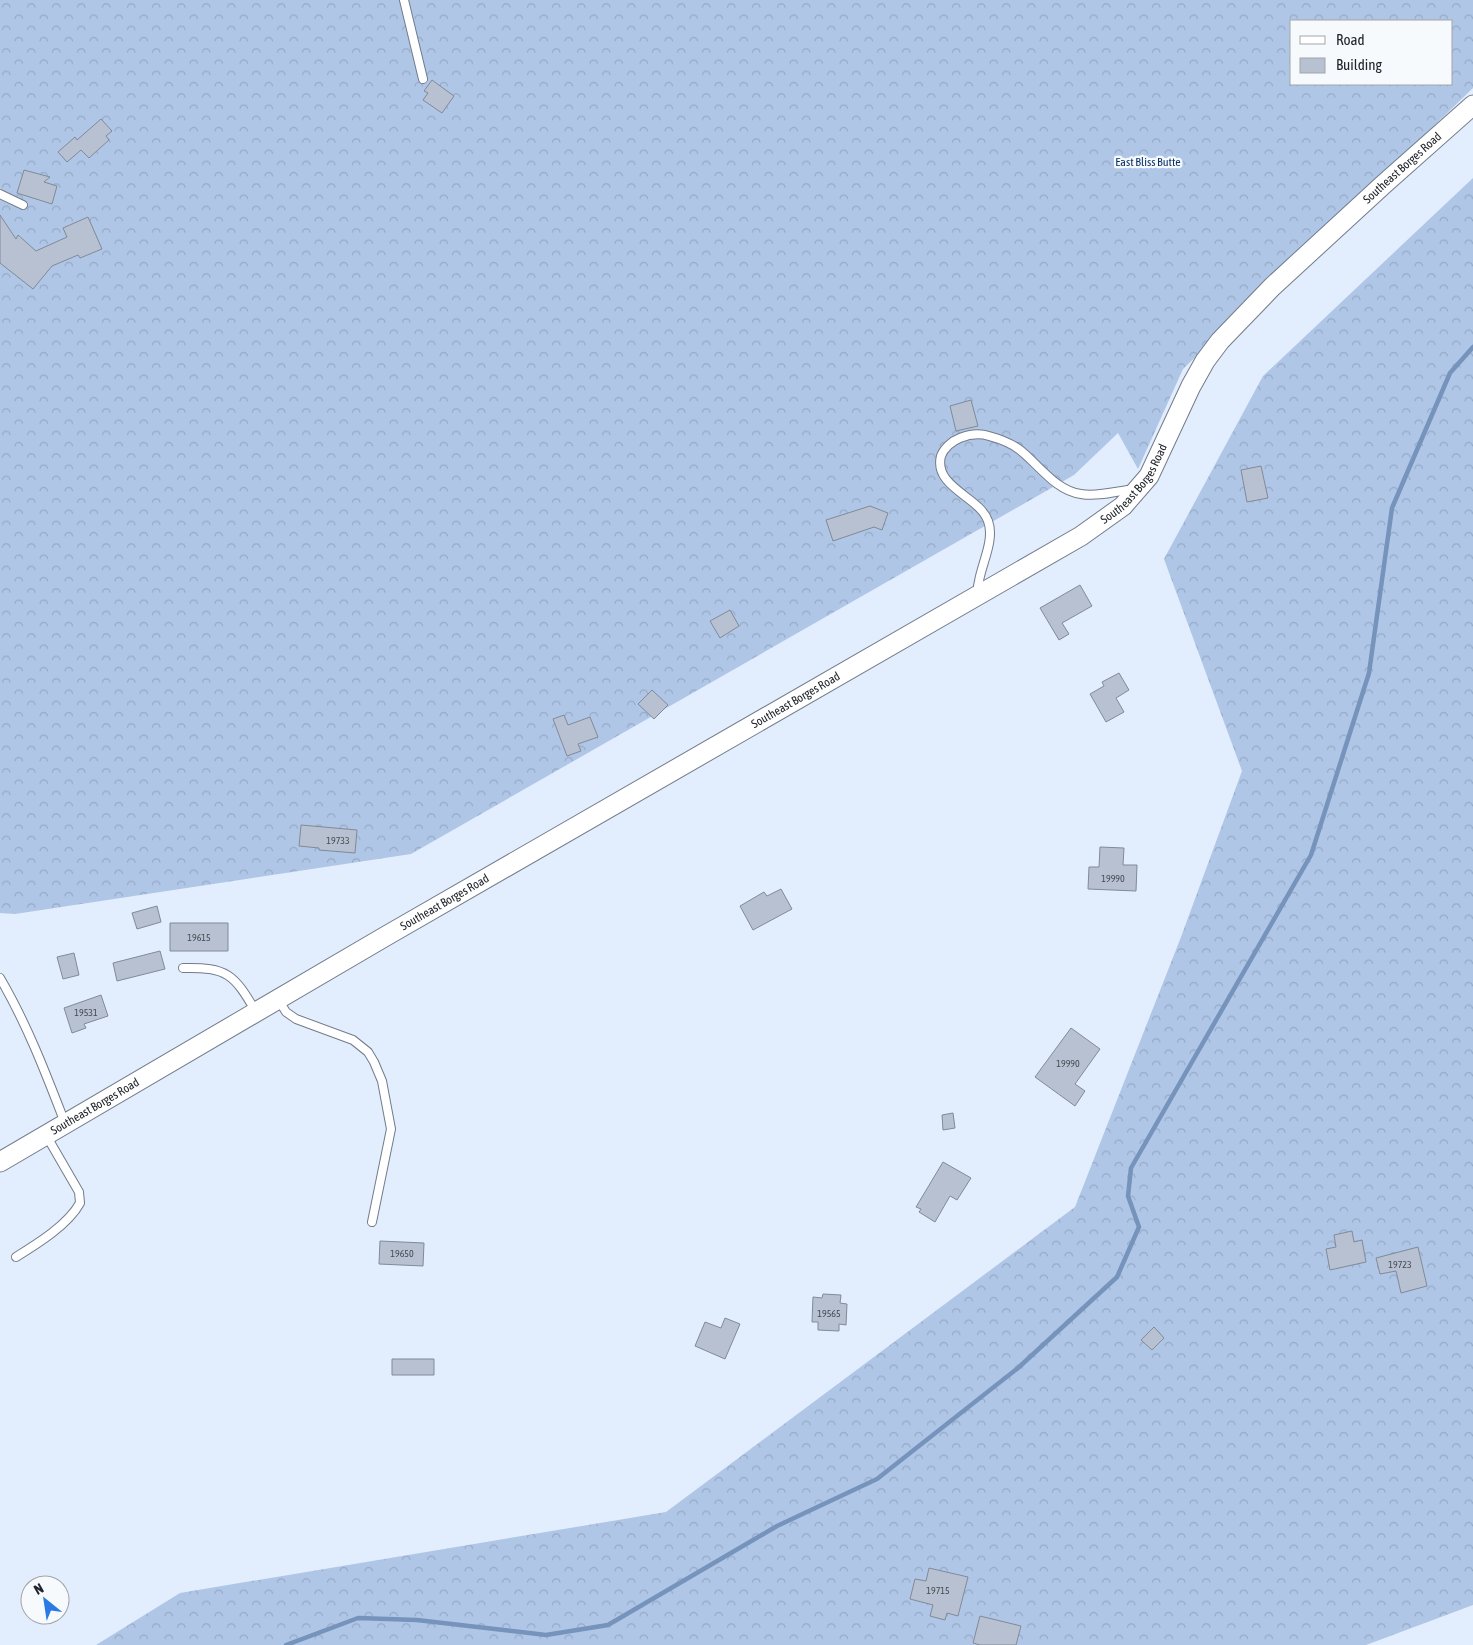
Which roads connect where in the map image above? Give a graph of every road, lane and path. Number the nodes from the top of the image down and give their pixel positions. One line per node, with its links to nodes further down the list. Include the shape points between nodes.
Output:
1 (404, 0): 2 (lane)
2 (423, 79)
3 (1473, 105): 6 (street, Southeast Borges Road, via 1272,287 1220,341 1191,386 1156,464)
4 (0, 194): 5 (lane)
5 (23, 205)
6 (1141, 487): 7 (street, Southeast Borges Road, via 1123,506 1095,526); 7 (lane, via 1093,495 1079,494 1050,477 1019,449 998,438 981,434 956,439 946,446 940,460 950,483 989,521 989,542 978,586)
7 (982, 593): 10 (street, Southeast Borges Road)
8 (183, 968): 11 (lane, via 222,971 240,986)
9 (0, 978): 12 (lane, via 44,1069)
10 (278, 999): 11 (street, Southeast Borges Road); 15 (lane, via 286,1012 296,1019 353,1040 368,1052 374,1062 382,1081 391,1129)
11 (256, 1012): 12 (street, Southeast Borges Road)
12 (65, 1123): 13 (street, Southeast Borges Road)
13 (46, 1135): 14 (street, Southeast Borges Road); 16 (lane, via 80,1201 53,1232)
14 (0, 1162)
15 (372, 1222)
16 (16, 1256)

